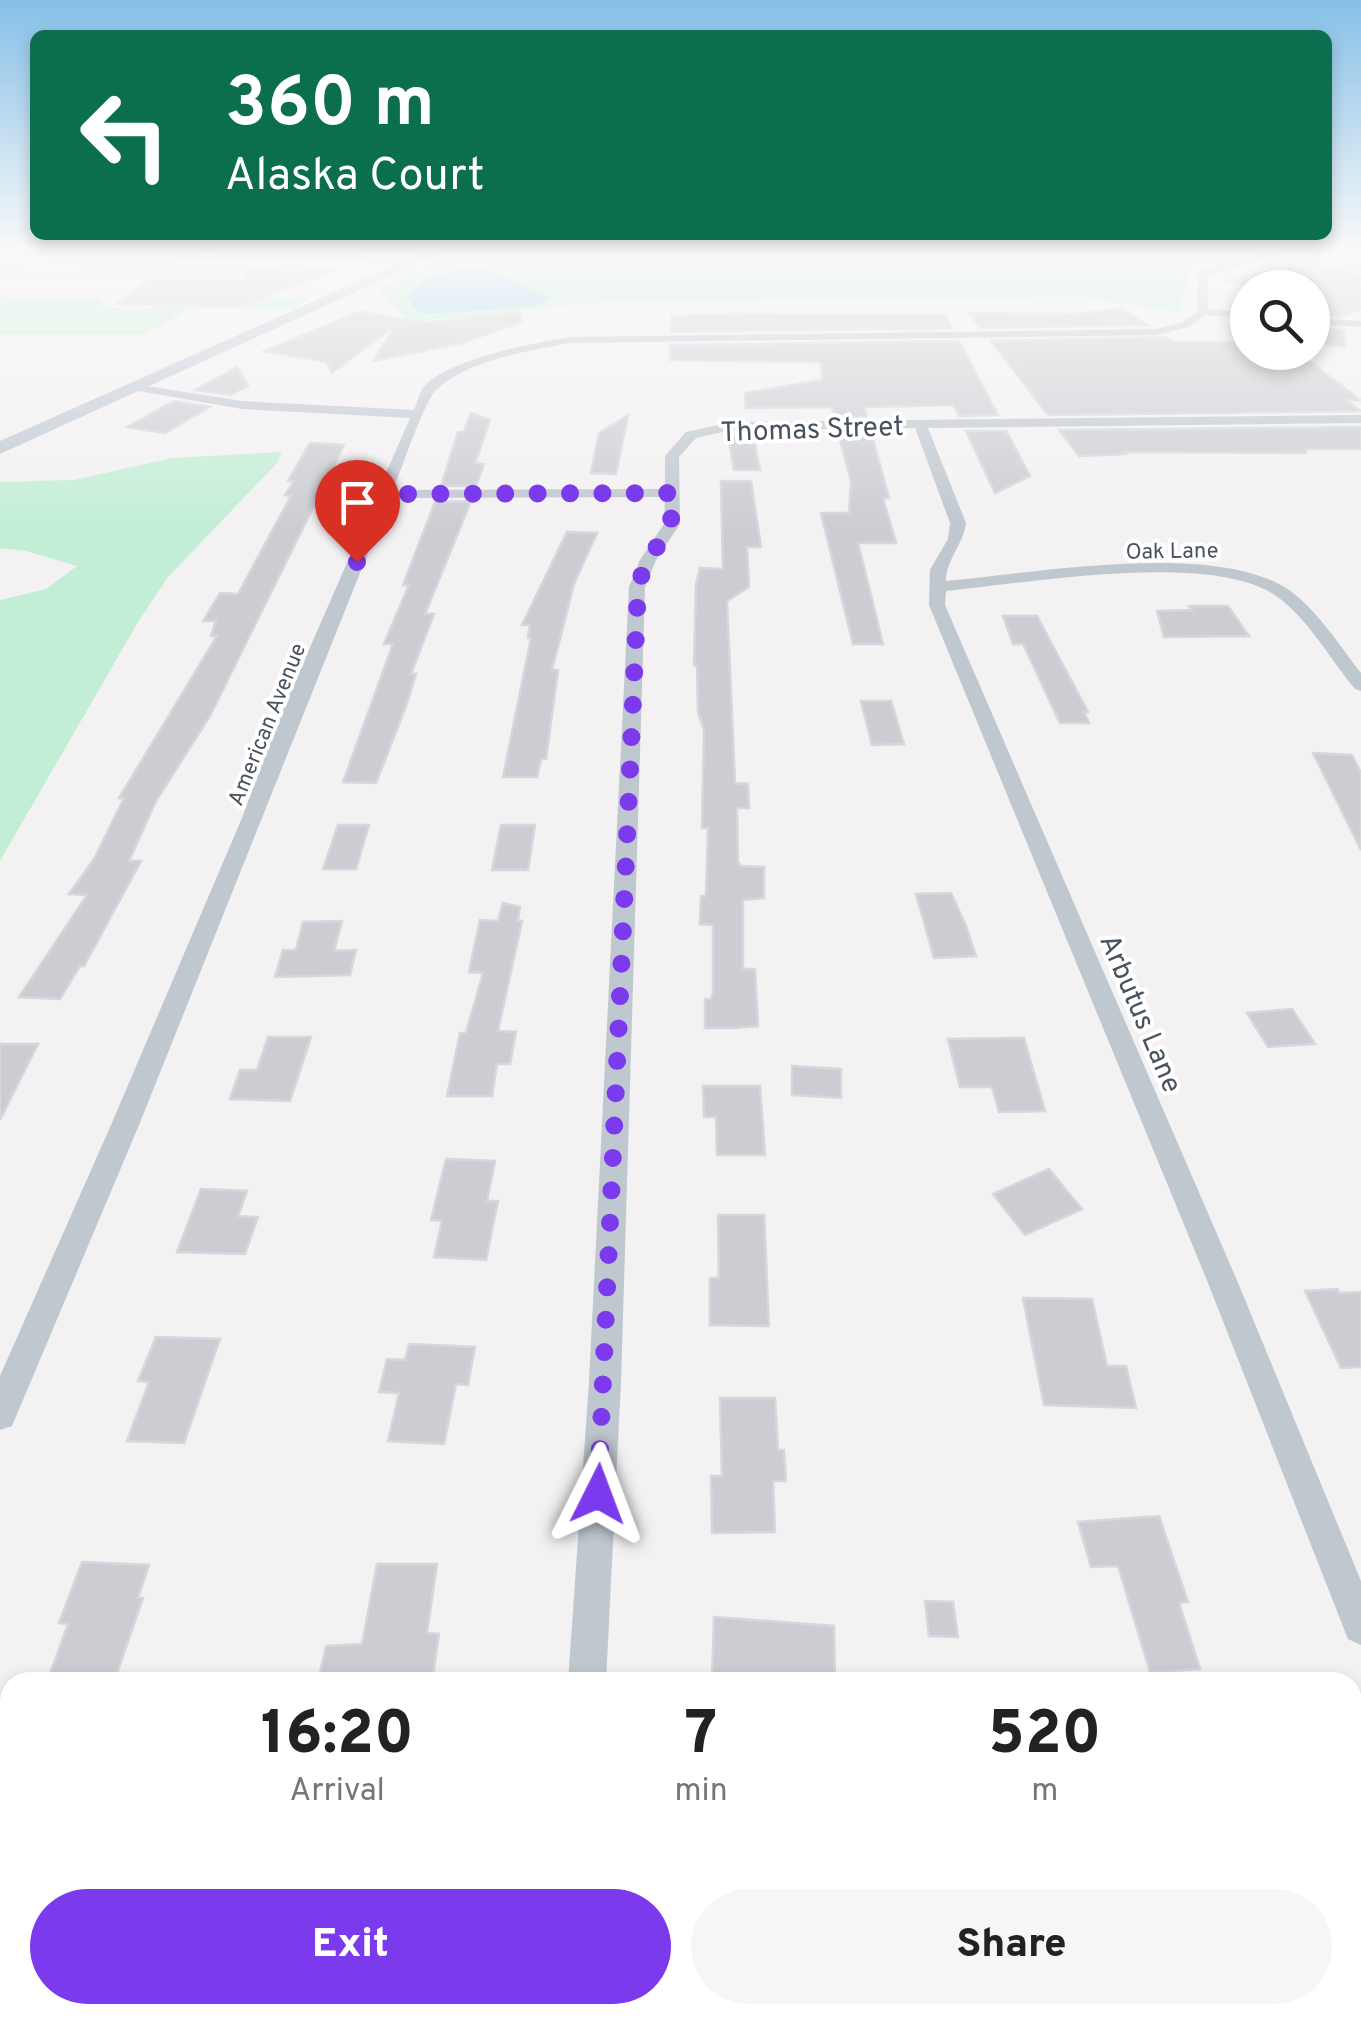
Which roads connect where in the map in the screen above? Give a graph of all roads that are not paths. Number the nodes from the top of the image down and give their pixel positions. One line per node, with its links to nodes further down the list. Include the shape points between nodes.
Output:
1 (238, 341): 3 (main road)
2 (562, 341): 4 (street, American Avenue, via 474,362 429,390)
3 (138, 387): 4 (street, via 242,405); 7 (main road)
4 (416, 414): 9 (street, American Avenue)
5 (1361, 419): 6 (street, Thomas Street)
6 (920, 424): 8 (street, Thomas Street, via 732,426 691,436 672,456); 10 (street, via 958,523)
7 (0, 448)
8 (674, 493): 9 (street); 14 (street, Thomas Street, via 672,524 638,588)
9 (384, 494): 12 (street, American Avenue)
10 (936, 587): 11 (street, Oak Lane, via 1193,568 1243,573 1277,589); 13 (street, Arbutus Lane, via 936,605)
11 (1361, 685)
12 (0, 1414)
13 (1361, 1626)
14 (589, 1672)

